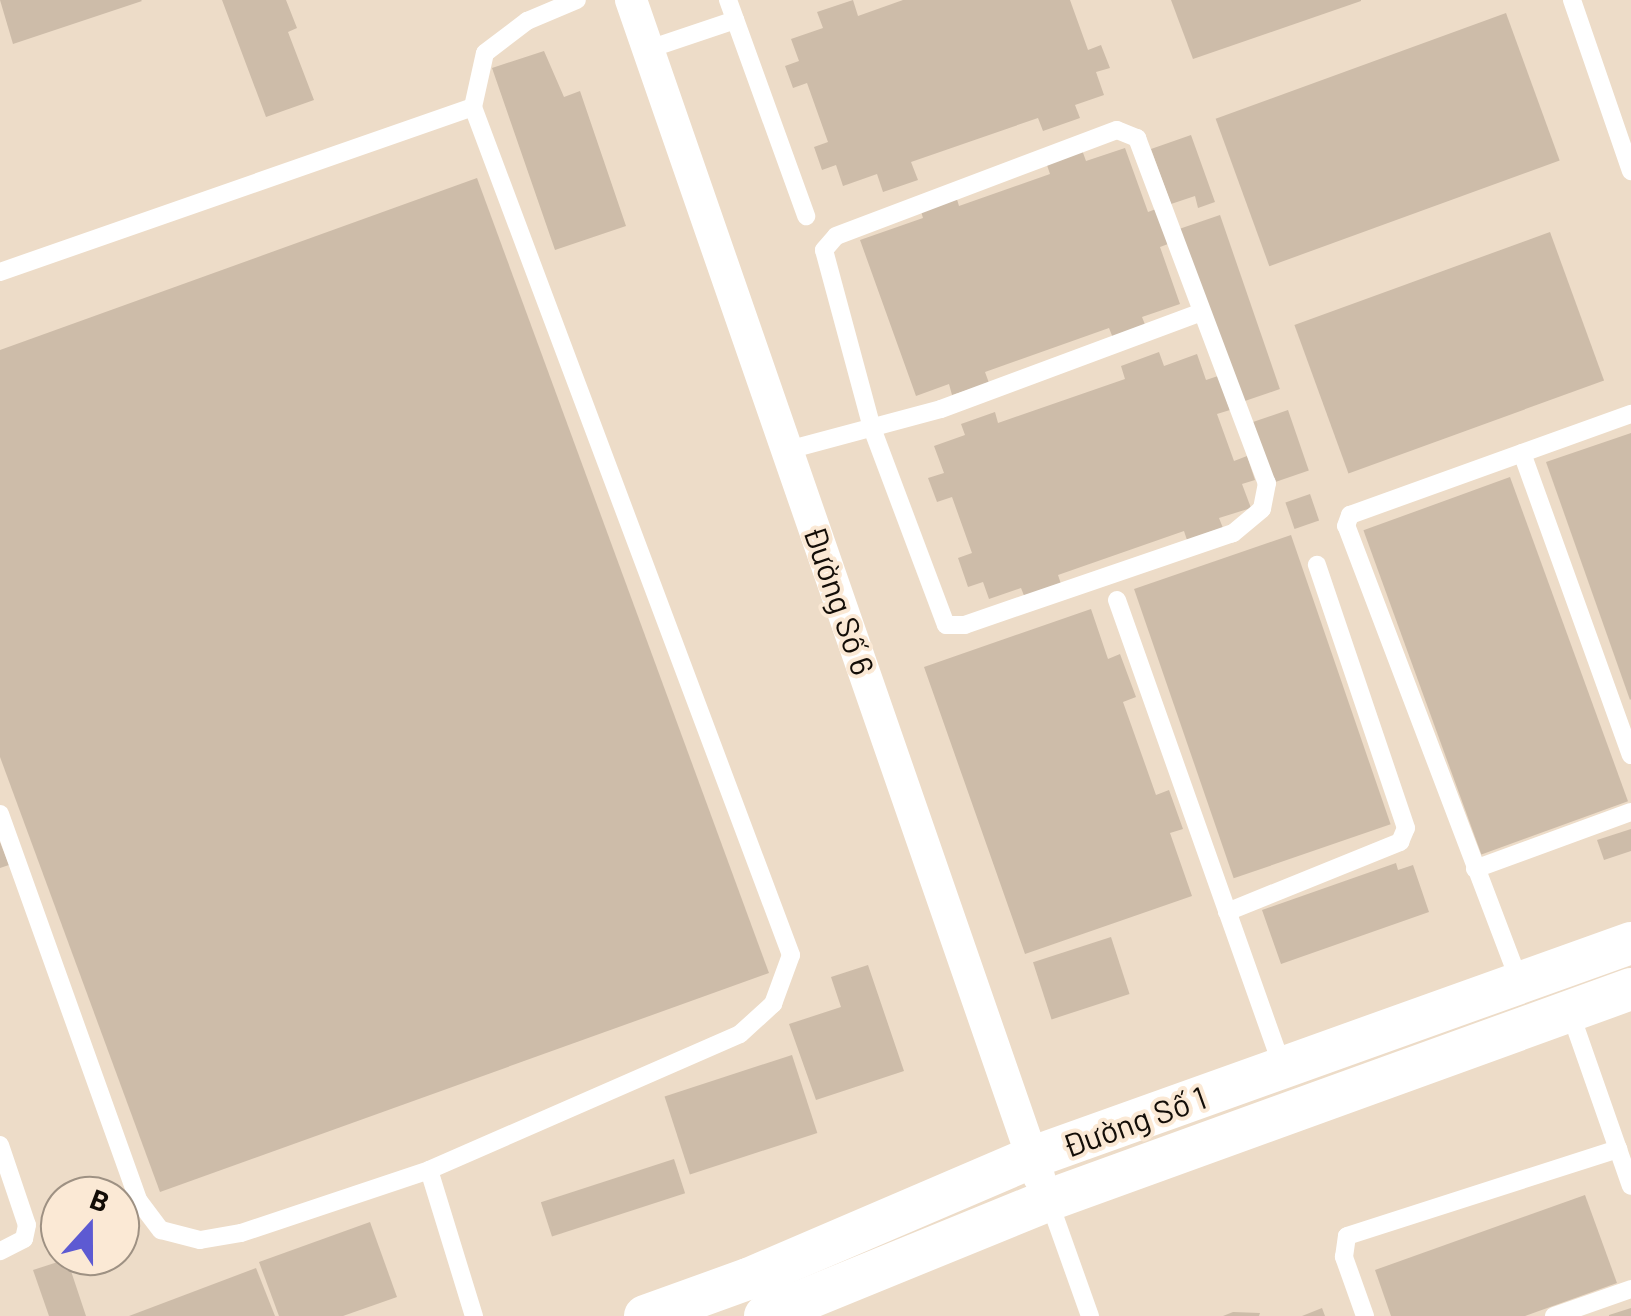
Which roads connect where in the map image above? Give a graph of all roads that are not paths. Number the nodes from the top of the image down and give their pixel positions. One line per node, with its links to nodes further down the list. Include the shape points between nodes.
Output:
1 (578, 0): 6 (lane, via 526,20 485,52)
2 (631, 0): 5 (street, Đường Số 6)
3 (1572, 0): 7 (lane)
4 (734, 6): 5 (lane); 8 (lane)
5 (649, 49): 13 (street, Đường Số 6)
6 (473, 107): 9 (lane); 30 (lane, via 792,955 773,1004 740,1034)
7 (1631, 171)
8 (806, 216)
9 (0, 272)
10 (1199, 314): 12 (lane, via 942,409); 12 (lane, via 1137,138 1117,130 1092,136 830,240 822,263); 12 (lane, via 1267,483 1262,508 1233,533 946,626)
11 (1631, 414): 14 (lane)
12 (872, 428): 13 (lane)
13 (788, 450): 29 (street, Đường Số 6)
14 (1522, 453): 17 (lane); 20 (lane, via 1350,515 1346,526)
15 (1317, 565): 21 (lane, via 1406,828 1400,842)
16 (1118, 600): 21 (lane)
17 (1631, 755)
18 (1631, 812): 20 (lane)
19 (0, 814): 30 (lane, via 138,1200 160,1230 200,1240 242,1233)
20 (1475, 868): 23 (lane)
21 (1227, 912): 26 (lane)
22 (1631, 943): 23 (street, Đường Số 1)
23 (1520, 983): 26 (street, Đường Số 1)
24 (1631, 990): 25 (street, Đường Số 1)
25 (1569, 1012): 28 (lane); 32 (street, Đường Số 1)
26 (1282, 1068): 29 (street, Đường Số 1)
27 (0, 1144): 33 (lane, via 27,1225 24,1240)
28 (1618, 1149): 31 (lane); 39 (lane, via 1348,1236 1344,1257)
29 (1033, 1157): 32 (street, Đường Số 6); 36 (street, Đường Số 1)
30 (429, 1170): 35 (lane)
31 (1631, 1186)
32 (1048, 1200): 37 (street, Đường Số 1); 38 (lane)
33 (0, 1251)
34 (1631, 1290): 40 (lane)
35 (474, 1316)
36 (645, 1316)
37 (765, 1316)
38 (1090, 1316)
39 (1365, 1316)
40 (1554, 1316)

